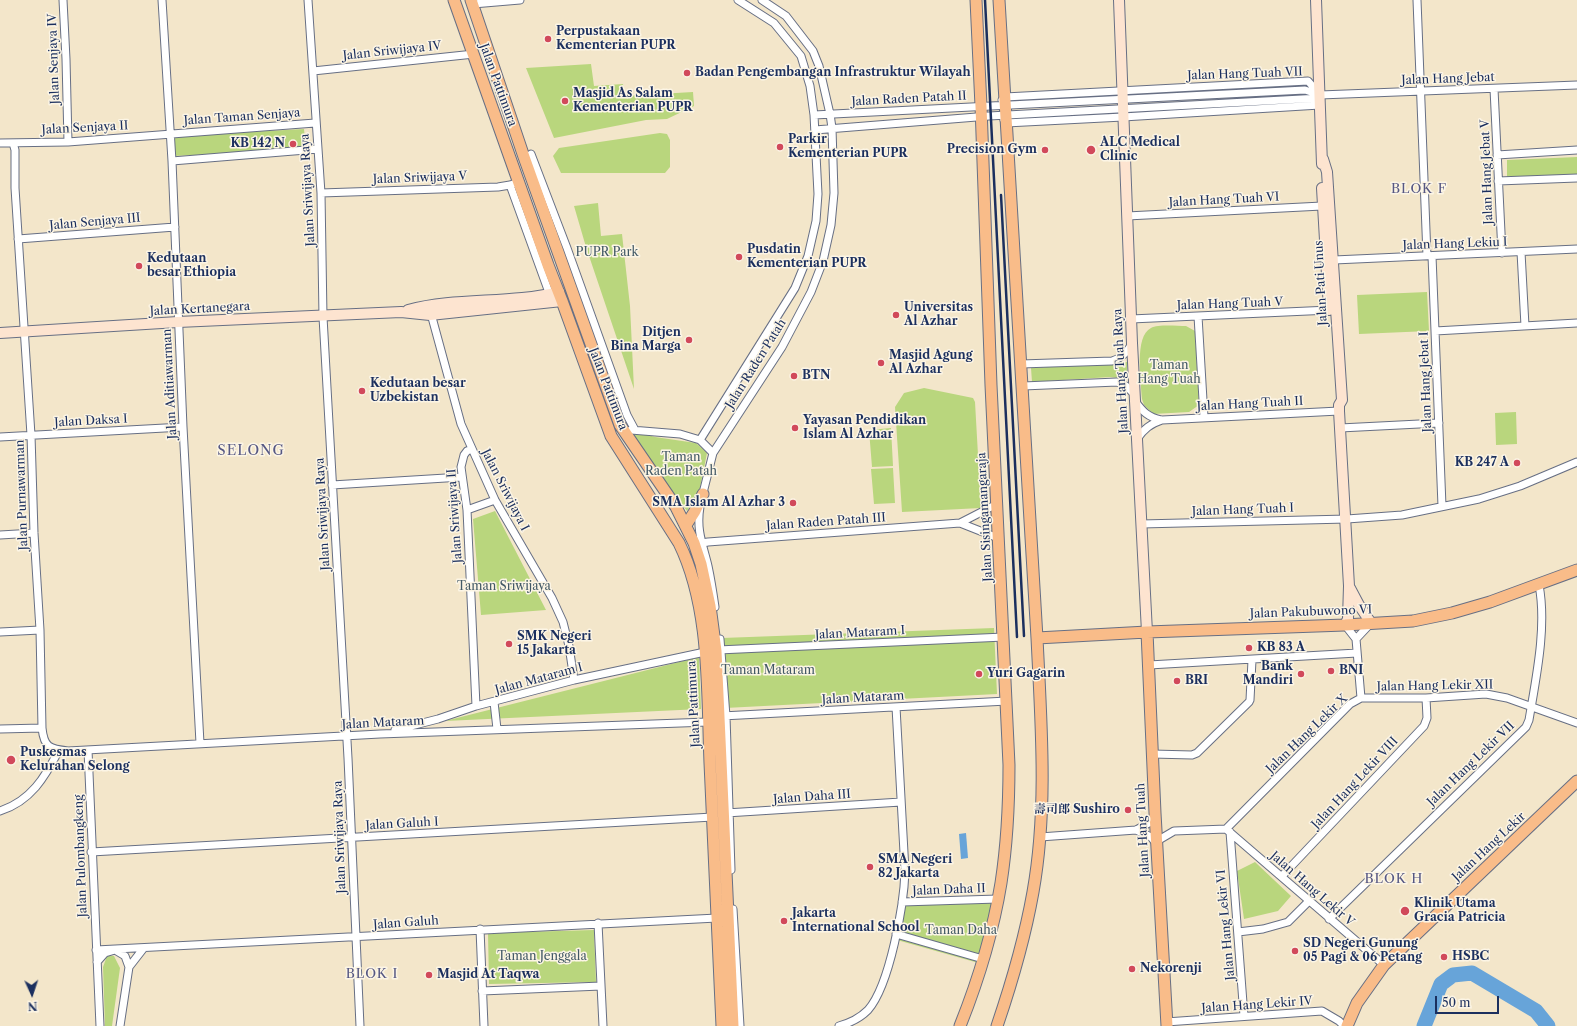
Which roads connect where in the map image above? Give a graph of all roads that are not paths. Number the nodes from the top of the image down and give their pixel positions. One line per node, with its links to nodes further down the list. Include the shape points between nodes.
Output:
1 (63, 0): 42 (street, Jalan Senjaya IV)
2 (162, 0): 41 (street, Jalan Aditiawarman)
3 (308, 0): 15 (street, Jalan Sriwijaya Raya)
4 (454, 0): 14 (main road, Jalan Pattimura)
5 (520, 0): 13 (street)
6 (738, 0): 36 (street, Jalan Raden Patah, via 774,23 802,56)
7 (762, 0): 35 (street, Jalan Raden Patah, via 786,16 813,51)
8 (976, 0): 31 (main road, Jalan Sisingamangaraja)
9 (999, 0): 30 (main road)
10 (1119, 0): 26 (street)
11 (1316, 0): 24 (street, Jalan Pati Unus)
12 (1417, 0): 20 (street, Jalan Hang Jebat I)
13 (472, 2): 77 (main road, Jalan Pattimura, via 510,118)
14 (474, 54): 15 (street, Jalan Sriwijaya IV); 53 (main road, Jalan Pattimura)
15 (313, 71): 38 (street, Jalan Sriwijaya Raya)
16 (1253, 83): 18 (street, Jalan Hang Tuah VII); 21 (street); 24 (street, Jalan Hang Tuah VII, via 1308,81)
17 (1577, 85): 19 (street, Jalan Hang Jebat)
18 (1193, 87): 23 (street); 26 (street, Jalan Hang Tuah VII)
19 (1494, 89): 20 (street, Jalan Hang Jebat); 48 (street, Jalan Hang Jebat V)
20 (1422, 92): 24 (street, Jalan Hang Jebat); 62 (street, Jalan Hang Jebat I)
21 (1254, 93): 23 (street, Jalan Hang Tuah VII); 24 (street, Jalan Hang Tuah VII, via 1305,90); 29 (street)
22 (1062, 94): 25 (street); 26 (street, Jalan Hang Tuah VII); 30 (street, Jalan Hang Tuah VII)
23 (1193, 96): 26 (street, Jalan Hang Tuah VII); 28 (street)
24 (1320, 99): 29 (street, Jalan Hang Tuah VII); 49 (street, Jalan Pati Unus)
25 (1064, 103): 26 (street, Jalan Hang Tuah VII); 30 (street, Jalan Hang Tuah VII); 32 (street)
26 (1122, 104): 28 (street, Jalan Hang Tuah VII); 32 (street, Jalan Hang Tuah VII); 34 (street, Jalan Hang Tuah VII); 37 (street, Jalan Hang Tuah VII); 56 (street, Jalan Hang Tuah Raya)
27 (1212, 104): 28 (street, Jalan Hang Tuah VII); 29 (street, Jalan Hang Tuah VII); 33 (street)
28 (1194, 105): 34 (street)
29 (1254, 105): 33 (street, Jalan Hang Tuah VII)
30 (1004, 110): 31 (street, Jalan Raden Patah II); 32 (street, Jalan Hang Tuah VII); 37 (street, Jalan Hang Tuah VII); 79 (main road)
31 (982, 112): 35 (street, Jalan Raden Patah II); 39 (street, Jalan Raden Patah II); 103 (main road, Jalan Sisingamangaraja)
32 (1066, 112): 37 (street)
33 (1212, 112): 34 (street, Jalan Hang Tuah VII)
34 (1194, 113)
35 (830, 114): 36 (street, Jalan Raden Patah II); 39 (street, Jalan Raden Patah)
36 (814, 115): 40 (street, Jalan Raden Patah)
37 (1066, 120)
38 (315, 123): 41 (street, Jalan Taman Senjaya); 45 (street, Jalan Sriwijaya Raya)
39 (832, 128): 40 (street, Jalan Raden Patah II); 97 (street, Jalan Raden Patah, via 832,225 823,261 811,292 782,348)
40 (815, 130): 95 (street, Jalan Raden Patah, via 818,194 816,221 808,256 795,288 780,314)
41 (170, 134): 42 (street, Jalan Senjaya II); 50 (street, Jalan Aditiawarman)
42 (68, 142): 44 (street, Jalan Senjaya II)
43 (0, 143): 44 (street, Jalan Senjaya II)
44 (13, 143): 58 (street, Jalan Purnawarman)
45 (318, 149): 50 (street); 54 (street, Jalan Sriwijaya Raya)
46 (1577, 150): 48 (street)
47 (531, 154): 91 (street, Jalan Pattimura, via 627,416)
48 (1497, 155): 52 (street, Jalan Hang Jebat V)
49 (1323, 159): 55 (street, Jalan Pati Unus); 63 (street, Jalan Pati Unus, via 1327,172)
50 (172, 161): 57 (street, Jalan Aditiawarman)
51 (1577, 178): 52 (street)
52 (1498, 181): 61 (street, Jalan Hang Jebat V)
53 (514, 183): 54 (street, Jalan Sriwijaya V, via 498,187); 64 (main road, Jalan Pattimura, via 548,265)
54 (321, 193): 68 (street, Jalan Sriwijaya Raya)
55 (1322, 206): 56 (street, Jalan Hang Tuah VI); 66 (street, Jalan Pati Unus)
56 (1127, 216): 69 (street, Jalan Hang Tuah Raya)
57 (175, 227): 58 (street, Jalan Senjaya III); 70 (street, Jalan Aditiawarman)
58 (18, 239): 73 (street, Jalan Purnawarman)
59 (1577, 249): 60 (street, Jalan Hang Lekiu I)
60 (1521, 252): 61 (street, Jalan Hang Lekiu I); 72 (street)
61 (1502, 253): 62 (street, Jalan Hang Lekiu I)
62 (1430, 256): 63 (street, Jalan Hang Lekiu I); 74 (street, Jalan Hang Jebat I)
63 (1334, 260): 84 (street, Jalan Pati Unus, via 1342,400)
64 (556, 297): 65 (street, Jalan Kertanegara); 78 (main road, Jalan Pattimura)
65 (429, 310): 68 (street, Jalan Kertanegara); 96 (street, Jalan Sriwijaya I, via 461,424)
66 (1330, 310): 67 (street, Jalan Hang Tuah V); 84 (street, Jalan Pati Unus, via 1336,400)
67 (1198, 316): 69 (street, Jalan Hang Tuah V); 85 (street)
68 (323, 317): 70 (street, Jalan Kertanegara); 100 (street, Jalan Sriwijaya Raya)
69 (1131, 319): 76 (street, Jalan Hang Tuah Raya)
70 (178, 322): 73 (street, Jalan Kertanegara); 89 (street, Jalan Aditiawarman)
71 (1577, 323): 72 (street)
72 (1525, 326): 74 (street)
73 (25, 331): 75 (street, Jalan Kertanegara); 92 (street, Jalan Purnawarman)
74 (1435, 331): 87 (street, Jalan Hang Jebat I)
75 (0, 333)
76 (1132, 343): 79 (street, via 1126,353 1112,361); 83 (street, Jalan Hang Tuah Raya)
77 (596, 359): 78 (main road, via 591,364); 80 (main road, Jalan Pattimura)
78 (584, 364): 81 (main road, Jalan Pattimura)
79 (1021, 364): 82 (main road)
80 (603, 379): 81 (main road, via 596,379); 88 (main road, Jalan Pattimura)
81 (591, 383): 126 (main road, Jalan Pattimura, via 610,436 682,550 700,608)
82 (1023, 386): 83 (street, Jalan Hang Tuah II, via 1117,382 1126,386); 123 (main road)
83 (1135, 398): 86 (street, Jalan Hang Tuah II, via 1143,412); 94 (street, Jalan Hang Tuah Raya)
84 (1339, 408): 85 (street, Jalan Hang Tuah II); 90 (street, Jalan Pati Unus)
85 (1204, 417): 86 (street, Jalan Hang Tuah II)
86 (1162, 420): 94 (street, Jalan Hang Tuah II, via 1144,429)
87 (1439, 423): 90 (street); 104 (street, Jalan Hang Jebat I)
88 (620, 425): 91 (street); 109 (main road, Jalan Pattimura)
89 (183, 427): 92 (street, Jalan Daksa I); 146 (street, Jalan Aditiawarman)
90 (1340, 428): 106 (street, Jalan Pati Unus)
91 (635, 430): 95 (street, via 680,434)
92 (31, 435): 93 (street, Jalan Daksa I); 110 (street, Jalan Purnawarman)
93 (0, 437)
94 (1137, 438): 108 (street, Jalan Hang Tuah Raya)
95 (700, 440): 97 (street)
96 (472, 449): 99 (street, Jalan Sriwijaya II, via 467,451 462,460); 102 (street, Jalan Sriwijaya I)
97 (713, 453): 101 (street, Jalan Raden Patah)
98 (1577, 462): 104 (street, Jalan Hang Tuah I, via 1520,486 1480,499)
99 (462, 477): 100 (street); 105 (street, Jalan Sriwijaya II)
100 (332, 485): 145 (street, Jalan Sriwijaya Raya)
101 (703, 494): 109 (main road); 113 (street, Jalan Raden Patah, via 698,518)
102 (495, 500): 105 (street); 130 (street, Jalan Sriwijaya I, via 552,598 563,622)
103 (997, 504): 107 (street, Jalan Raden Patah III); 112 (main road, Jalan Sisingamangaraja)
104 (1442, 506): 106 (street, Jalan Hang Tuah I, via 1402,515)
105 (467, 510): 135 (street, Jalan Sriwijaya II)
106 (1346, 519): 108 (street, Jalan Hang Tuah I); 116 (street, Jalan Pati Unus)
107 (960, 523): 112 (street, Jalan Raden Patah III); 113 (street, Jalan Raden Patah III)
108 (1141, 524): 121 (street, Jalan Hang Tuah Raya)
109 (686, 525): 113 (main road, Jalan Pattimura)
110 (34, 533): 111 (street); 119 (street, Jalan Purnawarman)
111 (0, 535)
112 (998, 538): 122 (main road, Jalan Sisingamangaraja)
113 (698, 543): 125 (main road, Jalan Pattimura)
114 (1577, 570): 115 (main road, Jalan Pakubuwono VI)
115 (1539, 584): 117 (main road, Jalan Pakubuwono VI, via 1452,613 1413,620); 136 (street, Jalan Hang Lekir VII, via 1542,601 1540,646)
116 (1349, 586): 117 (street, Jalan Pati Unus); 118 (street, Jalan Pati Unus, via 1348,619)
117 (1371, 623): 118 (main road, Jalan Pakubuwono VI); 124 (street)
118 (1345, 624): 121 (main road, Jalan Pakubuwono VI); 124 (street)
119 (40, 630): 120 (street); 141 (street, Jalan Purnawarman)
120 (0, 632)
121 (1147, 632): 123 (main road, Jalan Pakubuwono VI); 129 (main road, Jalan Hang Tuah)
122 (1004, 637): 125 (street, Jalan Mataram I); 133 (main road, Jalan Sisingamangaraja)
123 (1037, 638): 158 (main road, via 1042,743)
124 (1356, 639): 127 (street, Jalan Hang Lekir X)
125 (719, 650): 138 (main road, Jalan Pattimura)
126 (705, 652): 130 (street, Jalan Mataram I); 139 (main road, Jalan Pattimura)
127 (1357, 654): 128 (street); 131 (street, Jalan Hang Lekir X)
128 (1252, 660): 129 (street); 149 (street, via 1250,700 1197,753)
129 (1149, 664): 149 (main road, Jalan Hang Tuah)
130 (574, 680): 134 (street, Jalan Mataram I)
131 (1361, 698): 132 (street, Jalan Hang Lekir XII); 157 (street, Jalan Hang Lekir X, via 1350,704)
132 (1426, 698): 136 (street, Jalan Hang Lekir XII, via 1486,694); 162 (street, Jalan Hang Lekir VIII, via 1427,718 1424,726)
133 (1007, 701): 137 (street, Jalan Mataram); 163 (main road, Jalan Sisingamangaraja, via 1009,798)
134 (494, 702): 135 (street, Jalan Mataram I); 143 (street)
135 (476, 706): 144 (street, Jalan Mataram I)
136 (1531, 706): 140 (street, Jalan Hang Lekir XII); 167 (street, Jalan Hang Lekir VII, via 1526,727)
137 (896, 707): 138 (street, Jalan Mataram); 151 (street)
138 (723, 716): 153 (main road, Jalan Pattimura)
139 (708, 722): 143 (street, Jalan Mataram); 155 (main road, Jalan Pattimura)
140 (1577, 723)
141 (42, 728): 142 (street); 147 (street, Jalan Purnawarman, via 45,743)
142 (0, 729)
143 (497, 729): 144 (street, Jalan Mataram)
144 (380, 734): 145 (street, Jalan Mataram)
145 (347, 737): 146 (street, Jalan Mataram); 159 (street, Jalan Sriwijaya Raya)
146 (200, 743): 148 (street, Jalan Mataram)
147 (59, 750): 148 (street, Jalan Mataram); 152 (street, via 40,784 24,799)
148 (88, 750): 161 (street, Jalan Pulombangkeng)
149 (1152, 754): 154 (main road, Jalan Hang Tuah)
150 (1577, 781): 178 (main road, Jalan Hang Lekir)
151 (901, 802): 153 (street, Jalan Daha III); 165 (street, via 905,871)
152 (0, 811)
153 (727, 813): 190 (main road, Jalan Pattimura); 191 (street, Jalan Pattimura)
154 (1155, 813): 156 (street, via 1149,823); 160 (main road, Jalan Hang Tuah)
155 (713, 817): 159 (street, Jalan Galuh I); 166 (main road, Jalan Pattimura)
156 (1136, 830): 158 (street); 160 (street)
157 (1228, 830): 160 (street, via 1174,831); 162 (street, Jalan Hang Lekir V); 170 (street, Jalan Hang Lekir VI)
158 (1040, 837): 194 (main road, via 1024,937)
159 (351, 838): 161 (street, Jalan Galuh I); 172 (street, Jalan Sriwijaya Raya)
160 (1157, 843): 183 (main road, Jalan Hang Tuah)
161 (91, 852): 174 (street, Jalan Pulombangkeng)
162 (1282, 876): 164 (street, Jalan Hang Lekir V)
163 (998, 899): 165 (street, Jalan Daha II); 176 (main road, Jalan Sisingamangaraja)
164 (1309, 901): 167 (street, Jalan Hang Lekir V); 170 (street, via 1288,922)
165 (902, 902): 171 (street)
166 (717, 918): 168 (street, Jalan Galuh); 189 (main road, Jalan Pattimura)
167 (1329, 919): 178 (street, Jalan Hang Lekir V)
168 (598, 923): 169 (street, Jalan Galuh); 180 (street)
169 (480, 929): 172 (street, Jalan Galuh); 181 (street)
170 (1238, 932): 182 (street, Jalan Hang Lekir VI)
171 (896, 934): 176 (street); 192 (street, via 874,1001 856,1019)
172 (355, 937): 173 (street, Jalan Galuh); 186 (street, Jalan Sriwijaya Raya)
173 (143, 949): 175 (street, Jalan Galuh); 179 (street)
174 (96, 950): 175 (street, Jalan Galuh); 177 (street, Jalan Pulombangkeng)
175 (115, 950): 177 (street, via 105,953); 179 (street, via 125,956)
176 (983, 959): 193 (main road, Jalan Sisingamangaraja)
177 (97, 962): 184 (street, Jalan Pulombangkeng)
178 (1384, 965): 195 (main road, Jalan Hang Lekir, via 1357,1003)
179 (130, 967): 185 (street)
180 (601, 986): 181 (street); 188 (street)
181 (482, 991): 187 (street)
182 (1244, 1016): 183 (street, Jalan Hang Lekir IV); 195 (street, Jalan Hang Lekir IV, via 1322,1011)
183 (1166, 1024)
184 (100, 1026)
185 (120, 1026)
186 (360, 1026)
187 (484, 1026)
188 (603, 1026)
189 (722, 1026)
190 (733, 1026)
191 (740, 1026)
192 (838, 1026)
193 (960, 1026)
194 (997, 1026)
195 (1346, 1026)

